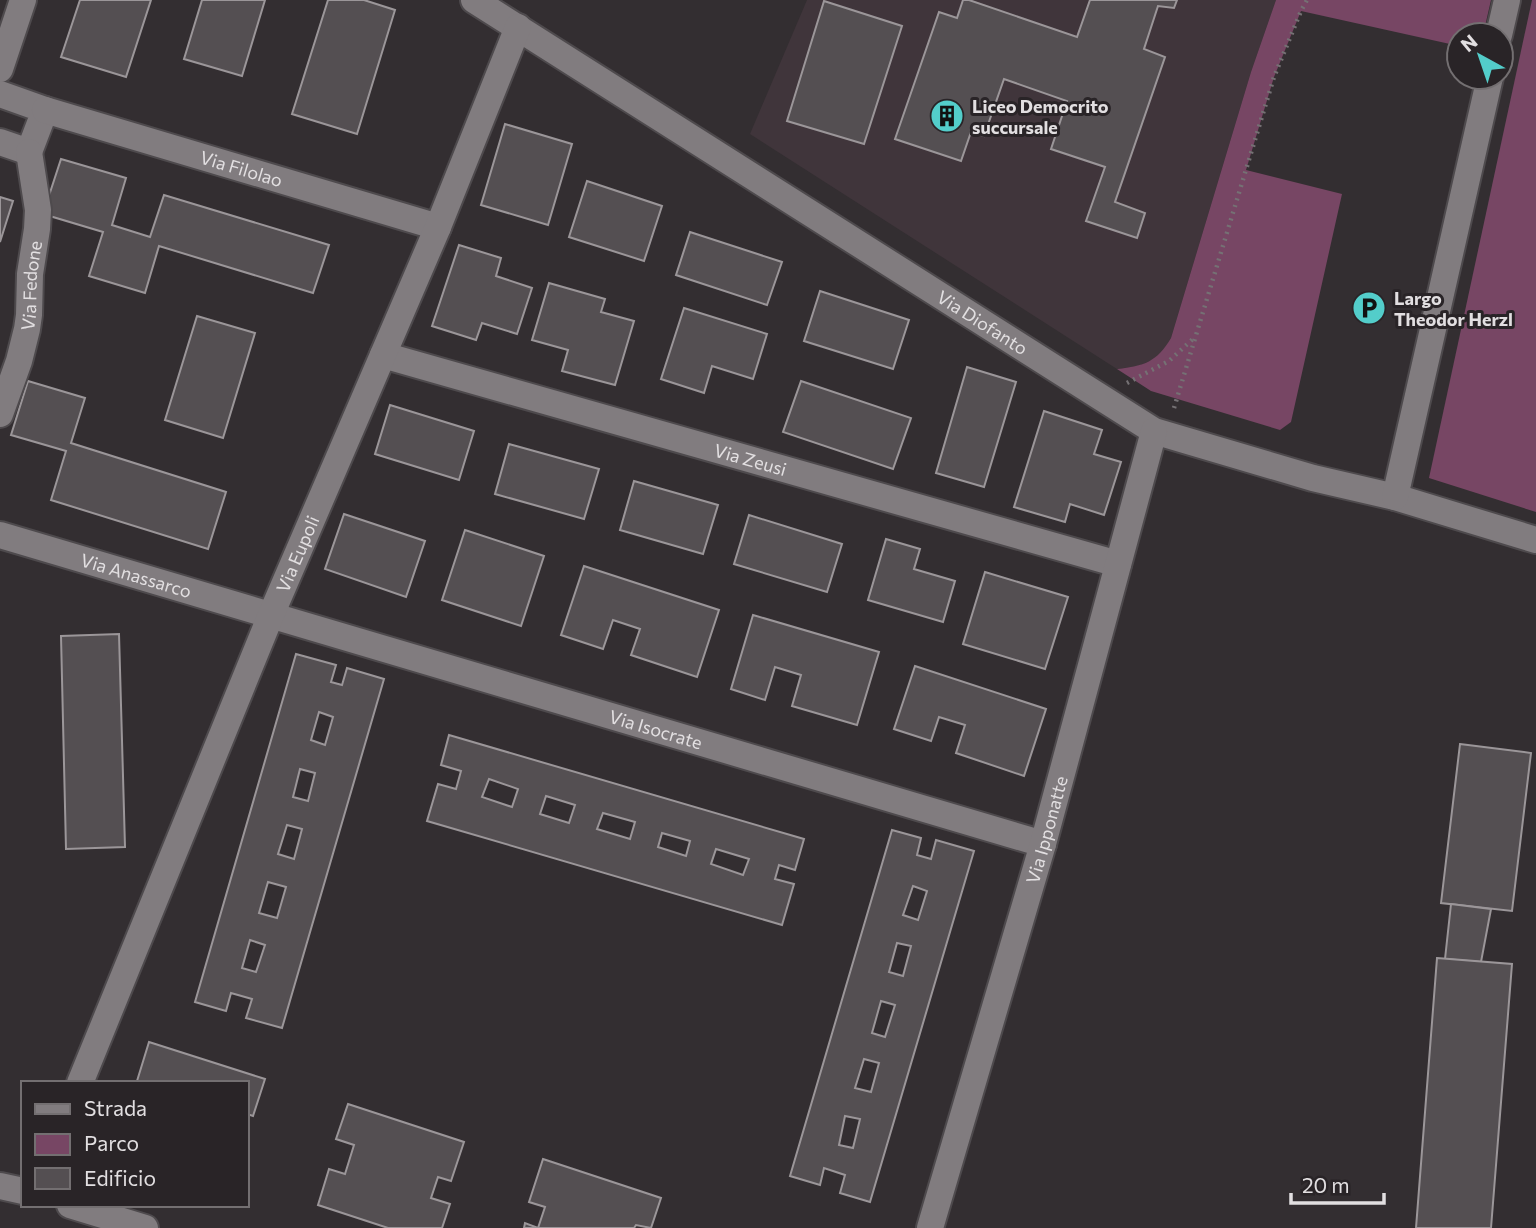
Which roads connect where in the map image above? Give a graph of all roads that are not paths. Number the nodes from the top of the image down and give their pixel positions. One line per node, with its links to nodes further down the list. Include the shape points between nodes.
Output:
1 (23, 0): 6 (street)
2 (474, 0): 5 (street, Via Diofanto)
3 (1507, 0): 4 (street)
4 (1502, 21)
5 (519, 27): 12 (street, Via Eupoli); 15 (street, Via Diofanto)
6 (0, 69)
7 (1487, 91): 16 (street)
8 (0, 94): 9 (street, Via Filolao)
9 (45, 110): 11 (street); 12 (street, Via Filolao)
10 (0, 142): 11 (street)
11 (29, 152): 14 (street, Via Fedone, via 38,210 29,315)
12 (438, 227): 13 (street, Via Eupoli)
13 (383, 355): 19 (street, Via Zeusi); 20 (street, Via Eupoli)
14 (0, 414)
15 (1160, 433): 16 (street, Via Diofanto); 19 (street, Via Ipponatte)
16 (1395, 497): 18 (street, Via Diofanto)
17 (0, 535): 20 (street, Via Anassarco)
18 (1536, 540)
19 (1118, 564): 21 (street, Via Ipponatte)
20 (271, 615): 21 (street, Via Isocrate); 22 (street, Via Eupoli)
21 (1043, 844): 27 (street, Via Ipponatte)
22 (81, 1081)
23 (0, 1186): 24 (street)
24 (21, 1191)
25 (77, 1207): 26 (street)
26 (145, 1228)
27 (930, 1228)

